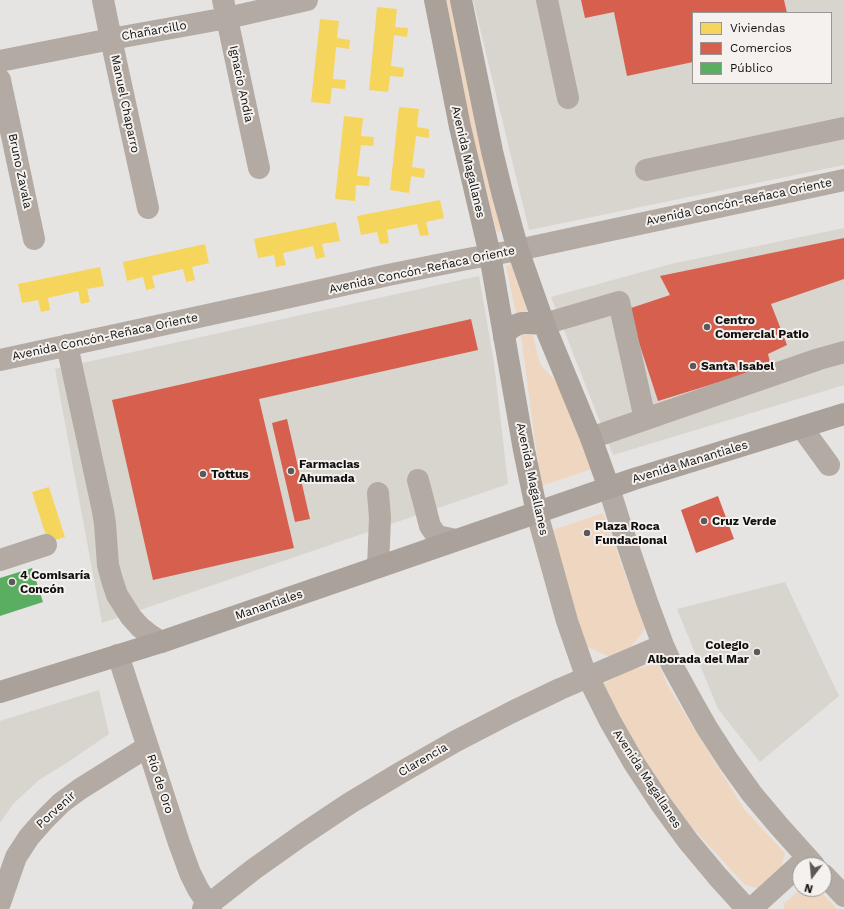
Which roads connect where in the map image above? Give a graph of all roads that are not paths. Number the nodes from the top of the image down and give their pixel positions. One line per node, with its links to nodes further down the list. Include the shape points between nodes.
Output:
1 (103, 0): 7 (street, Manuel Chaparro)
2 (307, 0): 6 (street, Chañarcillo)
3 (436, 0): 18 (main road, Avenida Magallanes, via 460,127)
4 (461, 0): 17 (main road, via 492,151)
5 (547, 0): 10 (street)
6 (225, 9): 7 (street, Chañarcillo); 12 (street, Ignacio Andía)
7 (111, 39): 8 (street, Chañarcillo); 15 (street, Manuel Chaparro)
8 (0, 61)
9 (0, 80): 16 (street, Bruno Zavala)
10 (568, 98)
11 (844, 128): 13 (street)
12 (259, 168)
13 (646, 170)
14 (844, 180): 17 (street, Avenida Concón-Reñaca Oriente)
15 (148, 208)
16 (34, 239)
17 (518, 250): 18 (street, Avenida Concón-Reñaca Oriente); 19 (main road)
18 (490, 254): 20 (main road, Avenida Magallanes); 21 (street, Avenida Concón-Reñaca Oriente)
19 (544, 324): 20 (main road, via 522,323 511,328); 25 (street, via 619,302); 27 (main road)
20 (504, 337): 32 (main road, Avenida Magallanes)
21 (67, 345): 23 (street, Avenida Concón-Reñaca Oriente); 37 (street, via 103,511 112,580 117,595 131,617)
22 (844, 352): 25 (street)
23 (0, 360)
24 (844, 414): 26 (main road, Avenida Manantiales)
25 (646, 419): 27 (street)
26 (802, 428): 28 (street); 30 (main road, Avenida Manantiales)
27 (591, 438): 30 (main road)
28 (829, 465)
29 (418, 480): 33 (street, via 430,526 437,536)
30 (609, 488): 32 (main road, Avenida Manantiales); 38 (street)
31 (378, 493): 36 (street)
32 (537, 513): 33 (main road, Manantiales); 40 (street, Avenida Magallanes, via 567,621)
33 (456, 540): 36 (main road, Manantiales)
34 (46, 545): 35 (street)
35 (0, 560)
36 (378, 567): 37 (main road, Manantiales)
37 (161, 642): 39 (main road, Manantiales)
38 (663, 645): 40 (street, Clarencia); 43 (street, via 697,711 729,762 752,794)
39 (118, 655): 41 (main road, Manantiales); 42 (street, Río de Oro)
40 (588, 677): 48 (street, Clarencia, via 456,741 350,803 254,869); 49 (street, Avenida Magallanes, via 634,763 661,804 688,841)
41 (0, 692)
42 (147, 747): 47 (street, Porvenir, via 80,789 44,820 16,856); 48 (street, Río de Oro, via 190,872)
43 (807, 857)
44 (792, 876): 50 (street)
45 (832, 883): 46 (street)
46 (844, 896)
47 (0, 903)
48 (207, 908)
49 (747, 909)
50 (751, 909)

